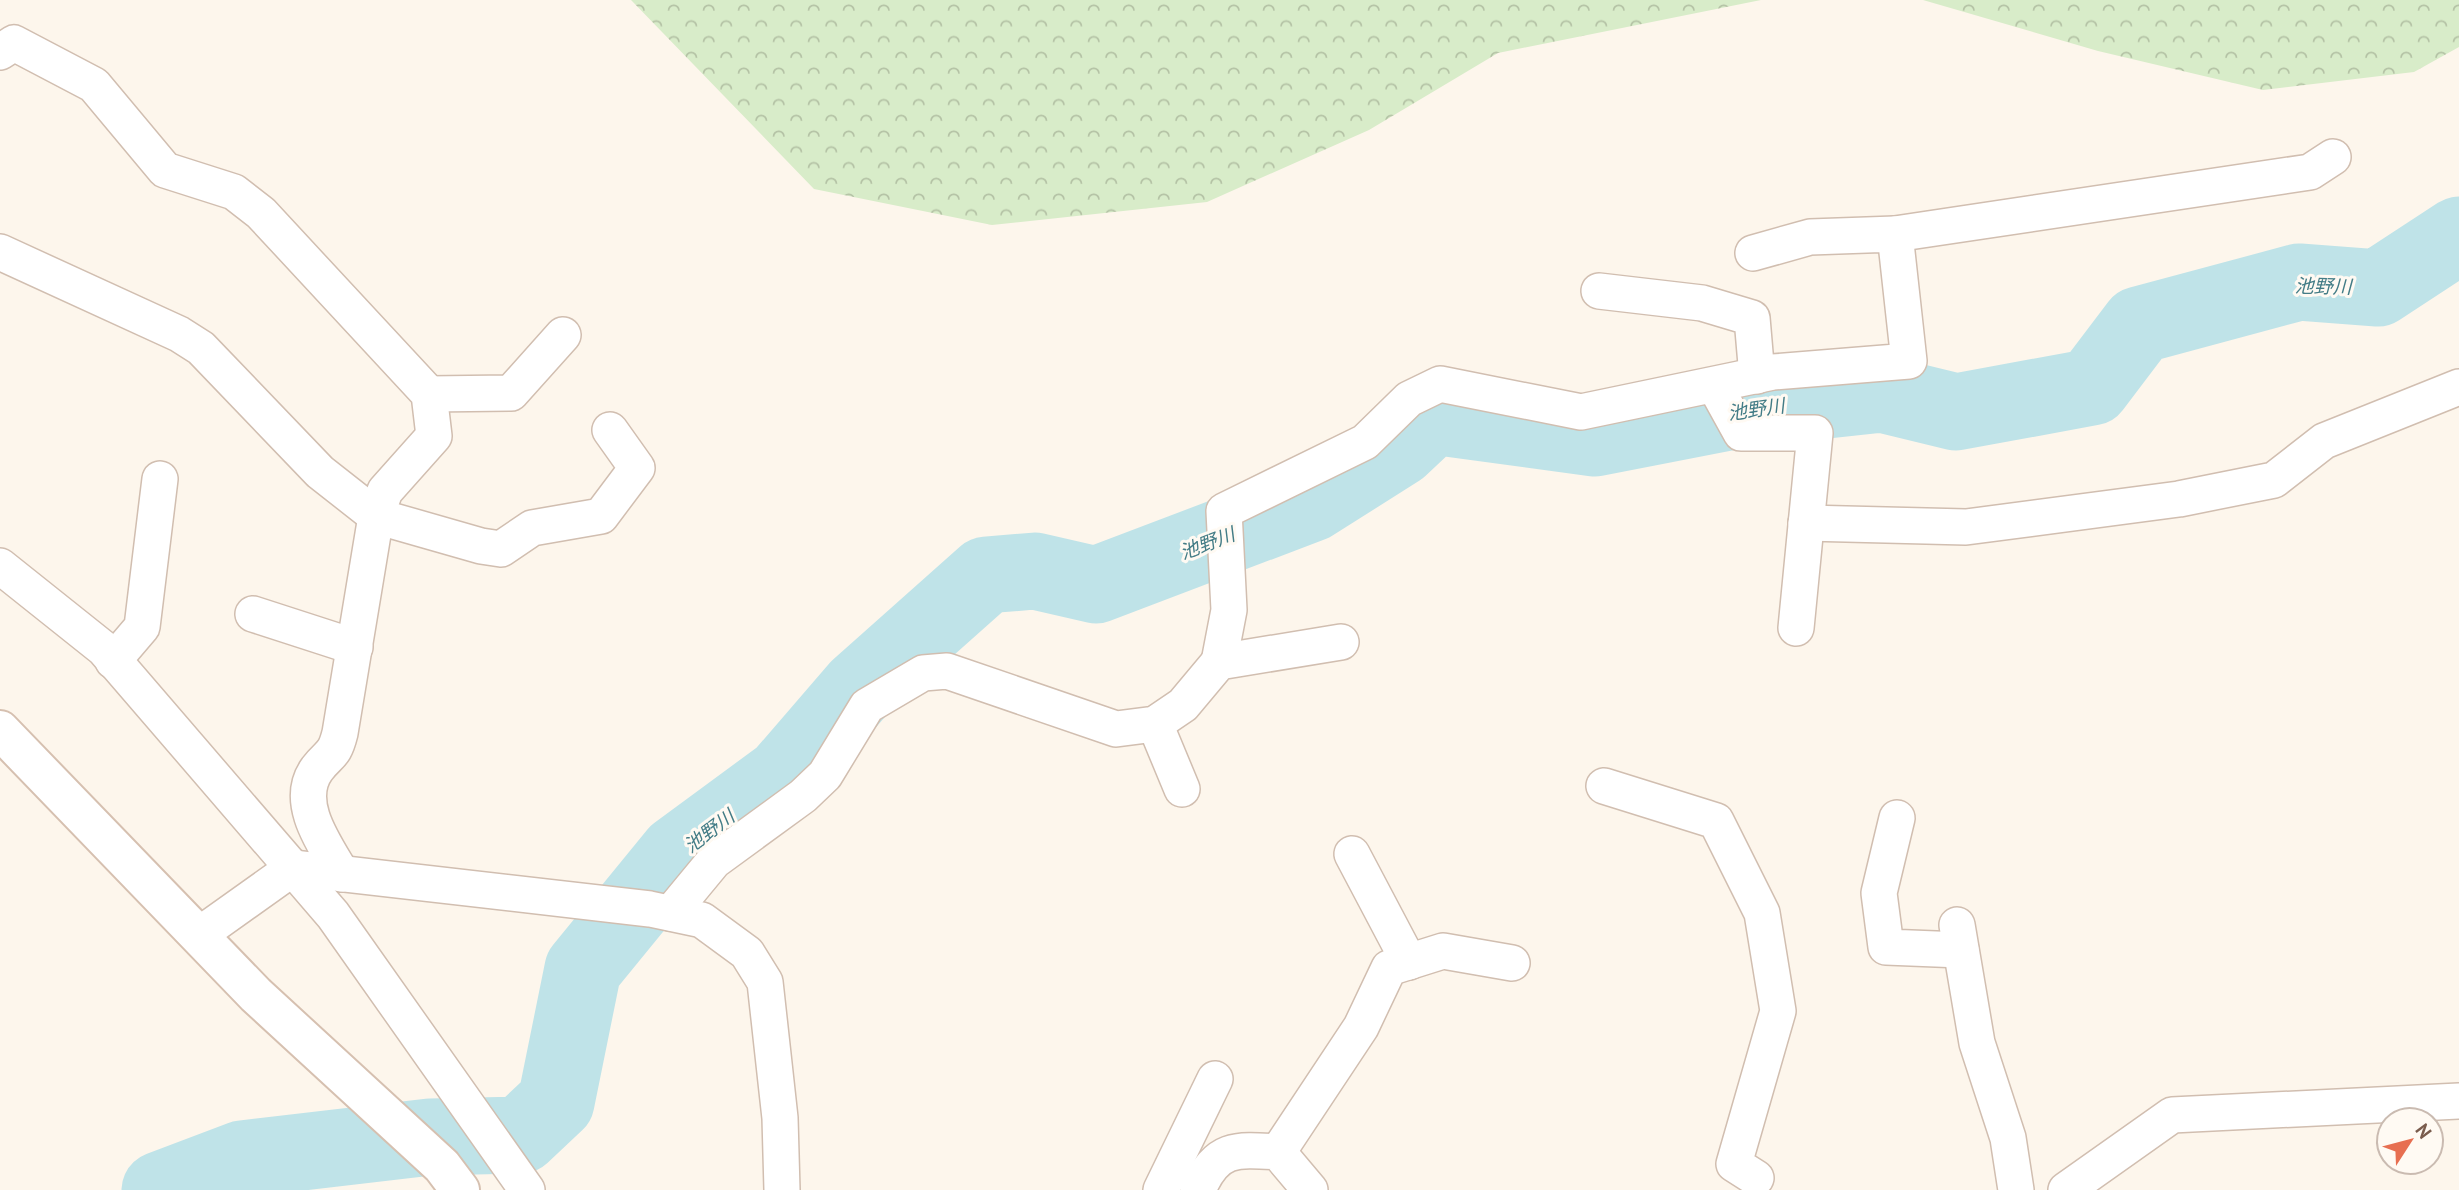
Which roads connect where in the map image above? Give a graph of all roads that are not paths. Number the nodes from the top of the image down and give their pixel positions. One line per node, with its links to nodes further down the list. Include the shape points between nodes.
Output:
1 (0, 52): 11 (street, via 14,43 94,85 165,170 234,192 261,213)
2 (2333, 157): 3 (street, via 2310,172)
3 (1895, 234): 5 (street, via 1810,237); 8 (street, via 1909,361)
4 (0, 252): 14 (street, via 201,348 320,472)
5 (1753, 253)
6 (1599, 291): 8 (street, via 1702,303 1752,318)
7 (564, 335): 11 (street, via 512,393)
8 (1757, 376): 9 (street)
9 (1715, 386): 15 (street, via 1741,433 1815,433); 22 (street, via 1581,412 1440,384 1409,399 1365,442 1224,511 1229,610)
10 (2459, 387): 15 (street, via 2324,440 2274,480 2179,499 1966,527)
11 (429, 394): 14 (street, via 434,436 385,491)
12 (610, 430): 14 (street, via 637,468 601,516 532,528 501,549)
13 (160, 479): 21 (street, via 142,626)
14 (376, 516): 20 (street)
15 (1806, 523): 18 (street)
16 (0, 566): 21 (street)
17 (253, 614): 20 (street)
18 (1796, 628)
19 (1342, 642): 22 (street)
20 (355, 647): 30 (street, via 335,753 317,769 308,789 320,838)
21 (113, 661): 29 (street)
22 (1219, 662): 23 (street, via 1183,705)
23 (1155, 724): 26 (street); 31 (street, via 1116,729 947,671 923,673 867,706 825,775 803,796)
24 (0, 730): 32 (street)
25 (1604, 786): 40 (street, via 1716,821 1762,913 1778,1011 1734,1164)
26 (1182, 789)
27 (1897, 818): 45 (street, via 1879,893 1886,947 1959,938 1977,1043 2008,1138)
28 (1352, 854): 33 (street)
29 (293, 868): 30 (street); 32 (street); 39 (street, via 333,915)
30 (342, 874): 31 (street)
31 (646, 909): 41 (street, via 702,920 747,953 765,982 780,1118)
32 (199, 934): 38 (street, via 256,995)
33 (1409, 962): 34 (street, via 1443,951); 37 (street, via 1389,968 1361,1027)
34 (1512, 963)
35 (1214, 1079): 42 (street)
36 (2459, 1101): 46 (street, via 2172,1115)
37 (1278, 1152): 43 (street, via 1237,1149 1207,1168); 44 (street)
38 (451, 1178)
39 (518, 1178)
40 (1755, 1179)
41 (782, 1190)
42 (1161, 1190)
43 (1198, 1190)
44 (1310, 1190)
45 (2016, 1190)
46 (2066, 1190)

